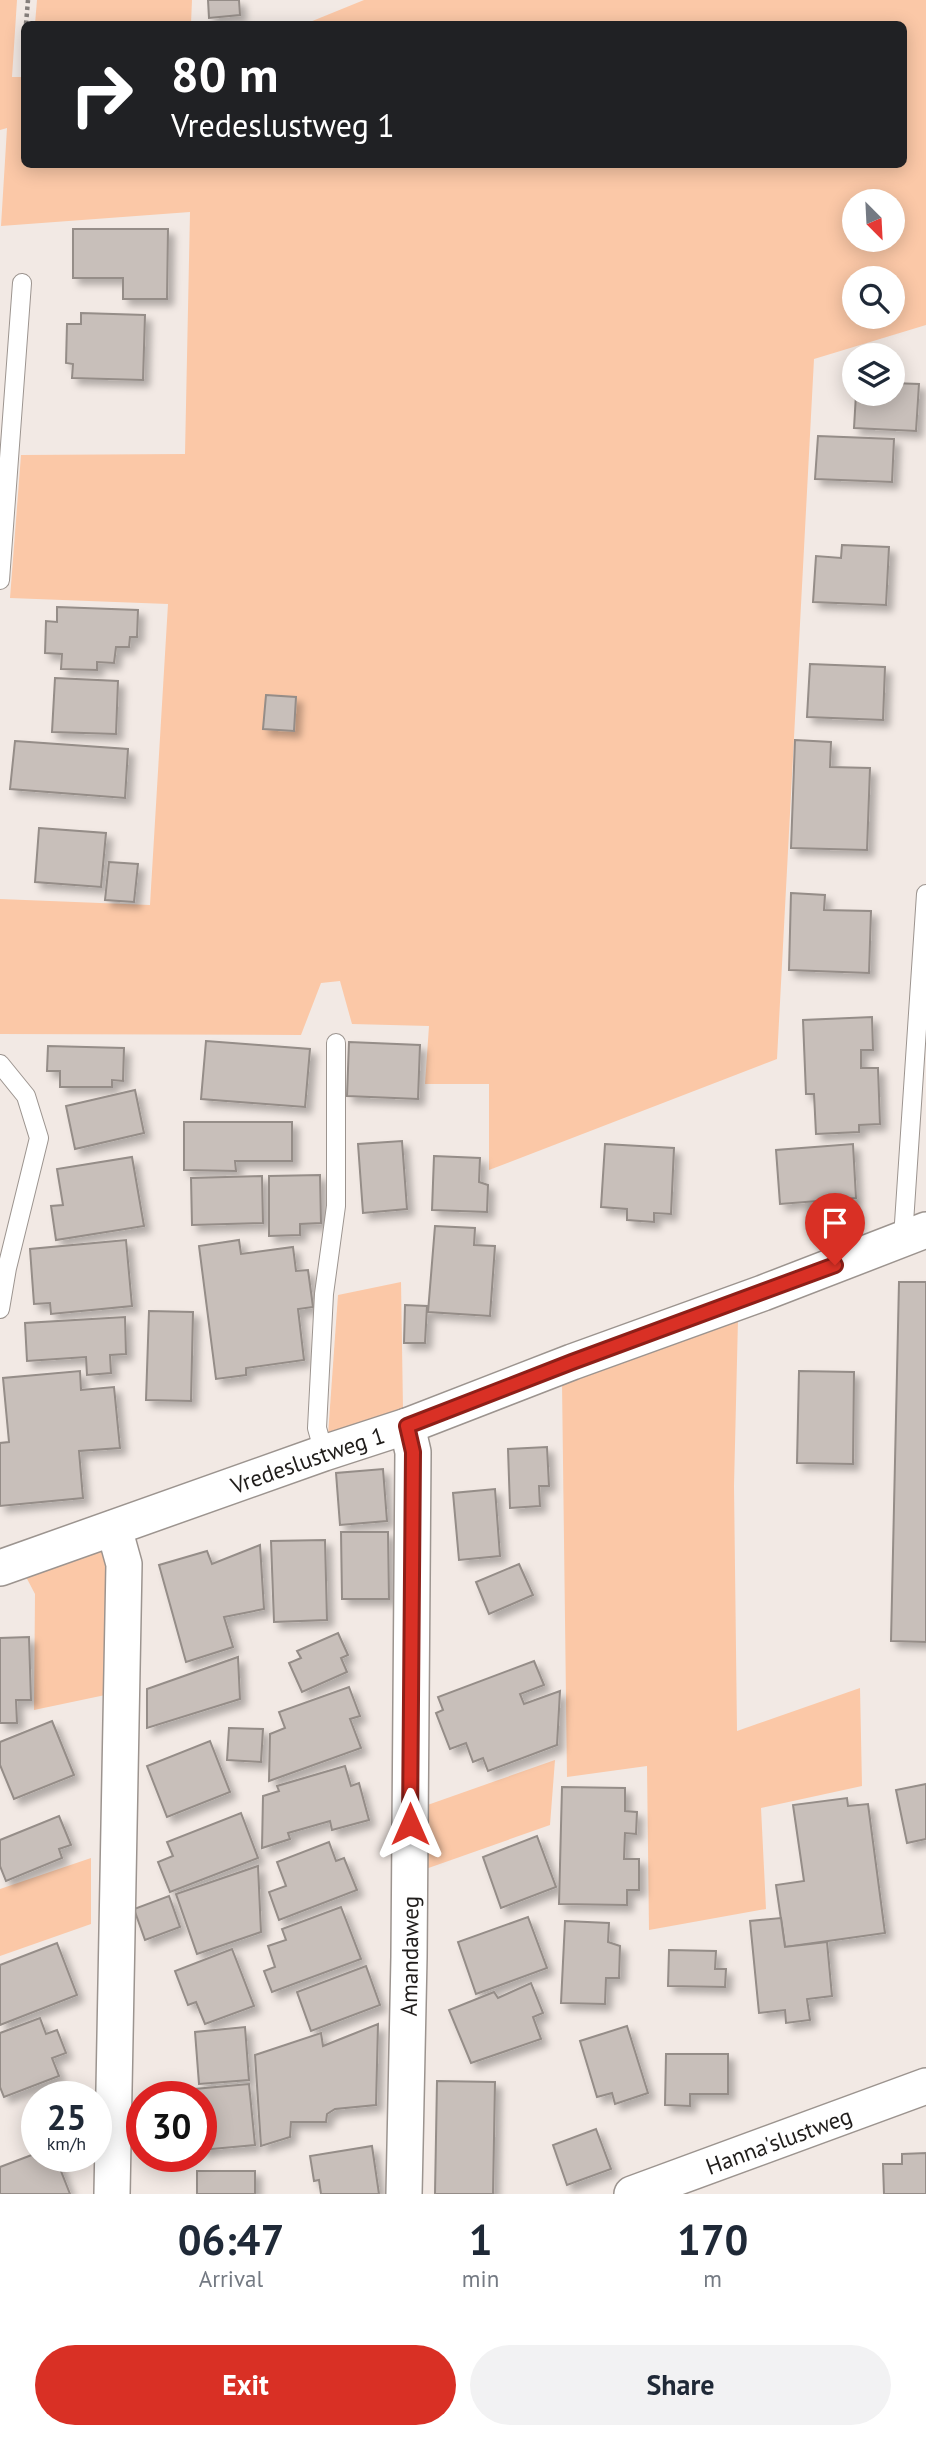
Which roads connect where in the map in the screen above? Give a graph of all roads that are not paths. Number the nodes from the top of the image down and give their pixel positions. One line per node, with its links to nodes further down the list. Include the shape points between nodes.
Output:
1 (22, 283): 2 (lane)
2 (0, 580)
3 (926, 894): 6 (lane, via 904,1223)
4 (336, 1043): 9 (lane, via 336,1206 324,1294 317,1428)
5 (0, 1064): 7 (lane, via 26,1096 39,1138)
6 (917, 1233): 8 (street, Vredeslustweg 1)
7 (0, 1309)
8 (407, 1426): 9 (street, Vredeslustweg 1); 14 (street, Amandaweg, via 413,1465)
9 (324, 1453): 10 (street, Vredeslustweg 1)
10 (114, 1528): 11 (street, Vredeslustweg 1); 13 (street, via 124,1564)
11 (0, 1568)
12 (926, 2086): 15 (street, Hanna'slustweg)
13 (112, 2194)
14 (404, 2194)
15 (632, 2194)

